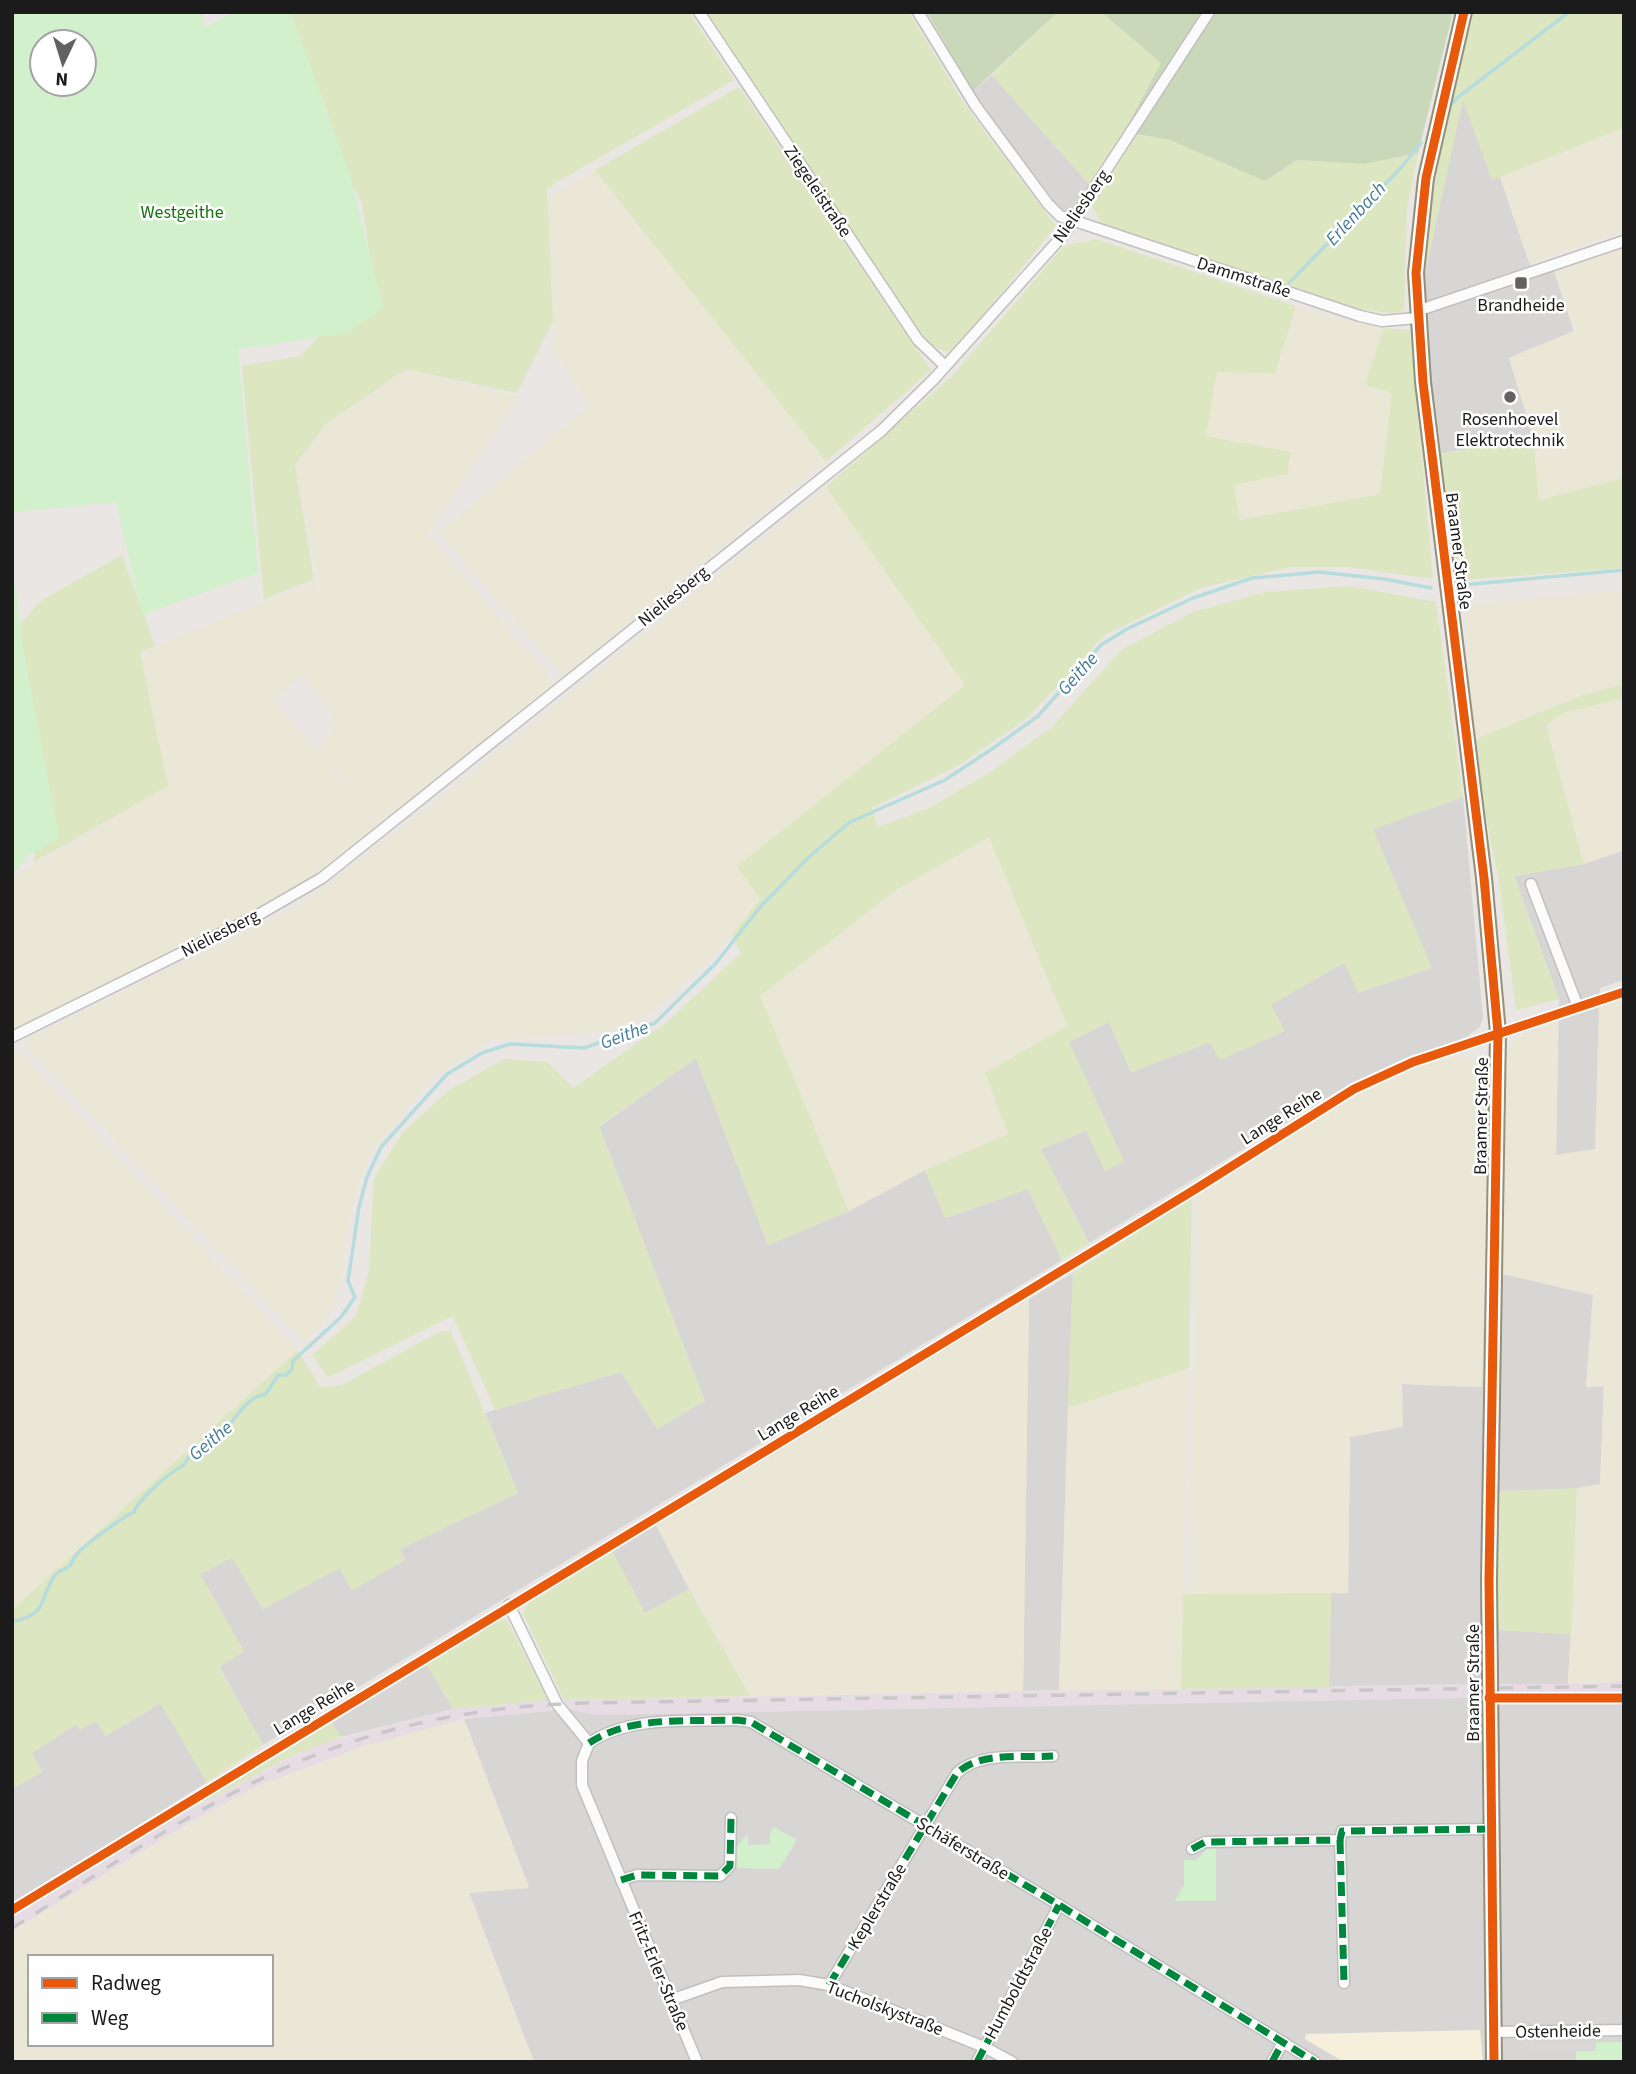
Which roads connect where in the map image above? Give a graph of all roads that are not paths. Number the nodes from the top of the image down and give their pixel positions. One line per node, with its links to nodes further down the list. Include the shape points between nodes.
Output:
1 (699, 12): 8 (street, Ziegeleistraße, via 918,340)
2 (918, 12): 5 (street, via 975,105 1040,193)
3 (1209, 12): 5 (street, Nieliesberg)
4 (1464, 12): 7 (street, Braamer Straße, via 1426,178 1418,244)
5 (1073, 222): 7 (street, Dammstraße, via 1360,316 1382,321); 8 (street, Nieliesberg)
6 (1624, 241): 7 (street)
7 (1417, 315): 12 (street, Braamer Straße, via 1487,902)
8 (944, 365): 13 (street, Nieliesberg, via 881,431 322,878)
9 (1531, 884): 11 (street)
10 (1624, 992): 11 (street, Lange Reihe)
11 (1578, 1007): 12 (street, Lange Reihe)
12 (1498, 1033): 14 (street, Lange Reihe, via 1354,1088); 16 (street, Braamer Straße)
13 (12, 1037)
14 (509, 1605): 17 (street, via 557,1704); 26 (street, Lange Reihe)
15 (1624, 1698): 16 (street)
16 (1489, 1699): 21 (street, Braamer Straße)
17 (589, 1743): 20 (street, Schäferstraße, via 632,1725 751,1722); 24 (street, Fritz-Erler-Straße, via 582,1761 582,1785)
18 (1053, 1756): 20 (street, Keplerstraße, via 983,1760 964,1767)
19 (731, 1818): 24 (street, via 730,1866 720,1876 637,1875)
20 (924, 1825): 25 (street, Schäferstraße); 28 (street, Keplerstraße)
21 (1489, 1829): 22 (street, via 1342,1831); 31 (street, Braamer Straße)
22 (1340, 1840): 23 (street, via 1205,1842); 27 (street)
23 (1192, 1849)
24 (621, 1880): 29 (street, Fritz-Erler-Straße)
25 (1059, 1905): 32 (street, Schäferstraße); 33 (street, Humboldtstraße)
26 (12, 1910)
27 (1344, 1983)
28 (829, 1985): 29 (street, Tucholskystraße, via 799,1980 722,1982); 33 (street, Tucholskystraße)
29 (671, 2000): 34 (street, Fritz-Erler-Straße)
30 (1624, 2030): 31 (street, Ostenheide)
31 (1493, 2032): 39 (street, Braamer Straße)
32 (1283, 2042): 37 (street); 38 (street, Schäferstraße)
33 (984, 2047): 35 (street, Humboldtstraße); 36 (street, Tucholskystraße)
34 (697, 2062)
35 (977, 2062)
36 (1012, 2062)
37 (1272, 2062)
38 (1315, 2062)
39 (1494, 2062)

